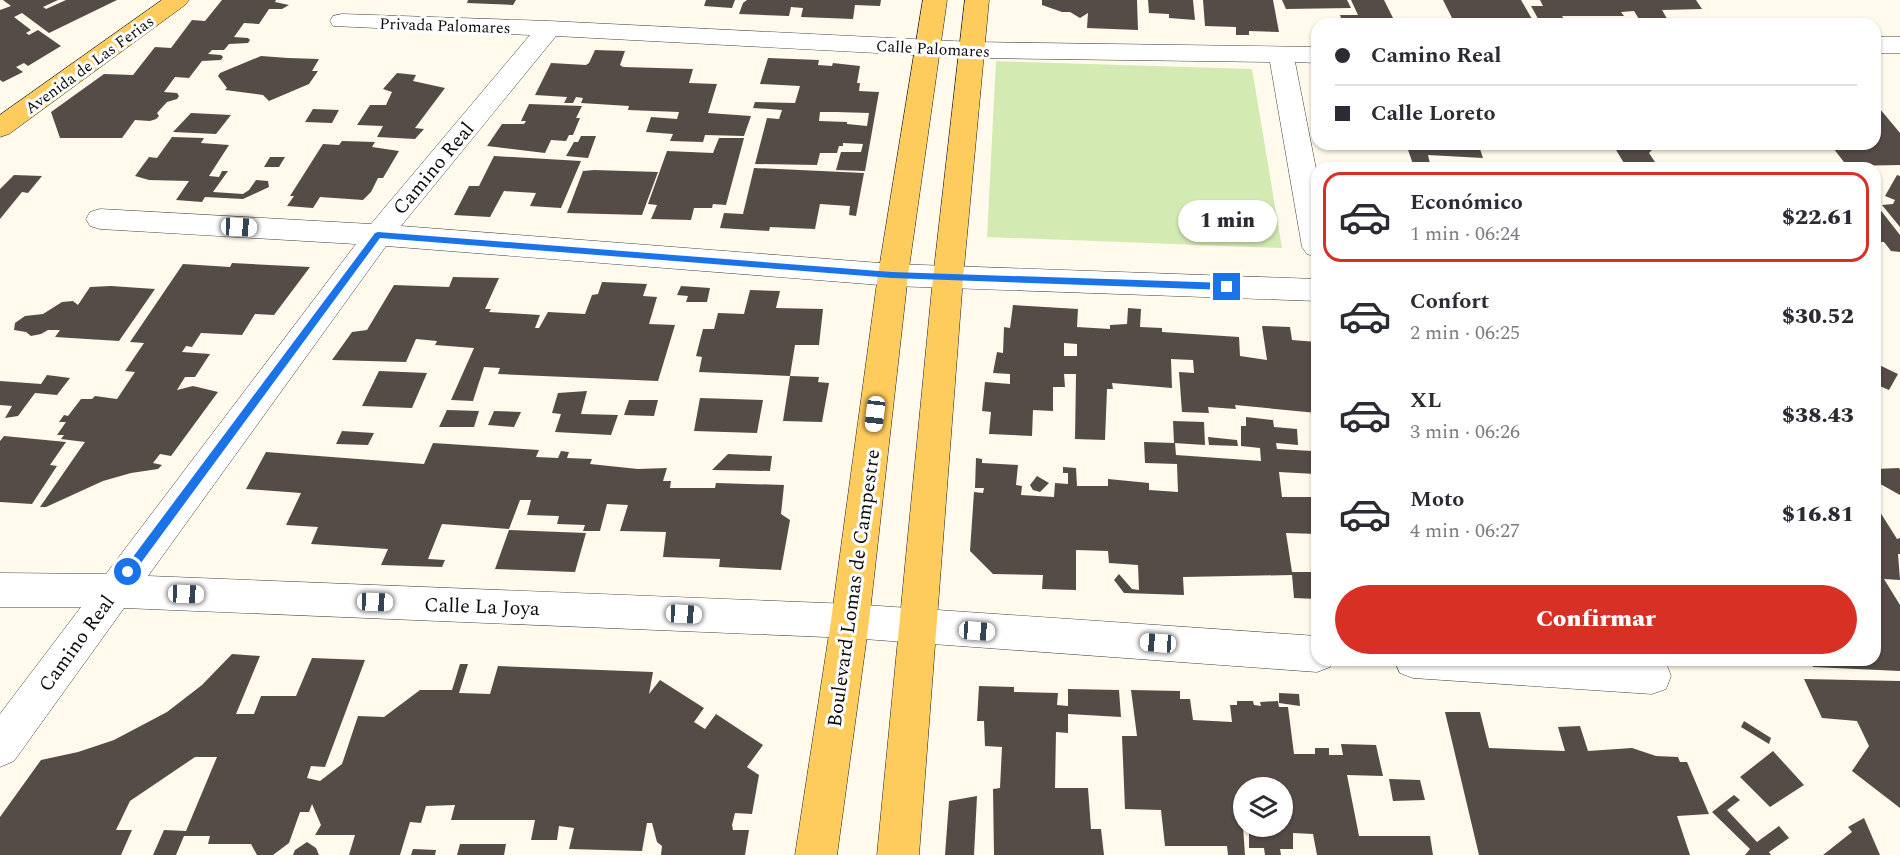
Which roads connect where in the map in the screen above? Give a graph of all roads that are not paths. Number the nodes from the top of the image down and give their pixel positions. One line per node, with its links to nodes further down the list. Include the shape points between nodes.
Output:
1 (177, 0): 12 (main road, Avenida de Las Ferias)
2 (934, 0): 8 (main road, Boulevard Lomas de Campestre)
3 (978, 0): 9 (main road)
4 (342, 21): 5 (street, Privada Palomares)
5 (549, 28): 8 (street, Calle Palomares); 15 (street, Camino Real)
6 (1881, 45): 7 (street)
7 (1900, 45)
8 (927, 49): 9 (street, Calle Palomares); 16 (main road, Boulevard Lomas de Campestre)
9 (972, 50): 11 (street, Calle Palomares); 17 (main road)
10 (1311, 55): 11 (street, Calle Palomares)
11 (1281, 56): 13 (street)
12 (0, 128)
13 (1311, 215)
14 (100, 219): 15 (street)
15 (378, 235): 16 (street); 20 (street, Camino Real)
16 (892, 275): 17 (street); 21 (main road, Boulevard Lomas de Campestre)
17 (948, 278): 18 (street); 22 (main road)
18 (1311, 290)
19 (0, 590): 20 (street, Calle La Joya)
20 (114, 591): 21 (street, Calle La Joya); 26 (street, Camino Real)
21 (849, 621): 22 (street, Calle La Joya); 27 (main road, Boulevard Lomas de Campestre)
22 (918, 627): 23 (street, Calle La Joya); 28 (main road)
23 (1311, 654)
24 (1503, 666): 25 (street)
25 (1652, 676)
26 (0, 747)
27 (816, 855)
28 (898, 855)

